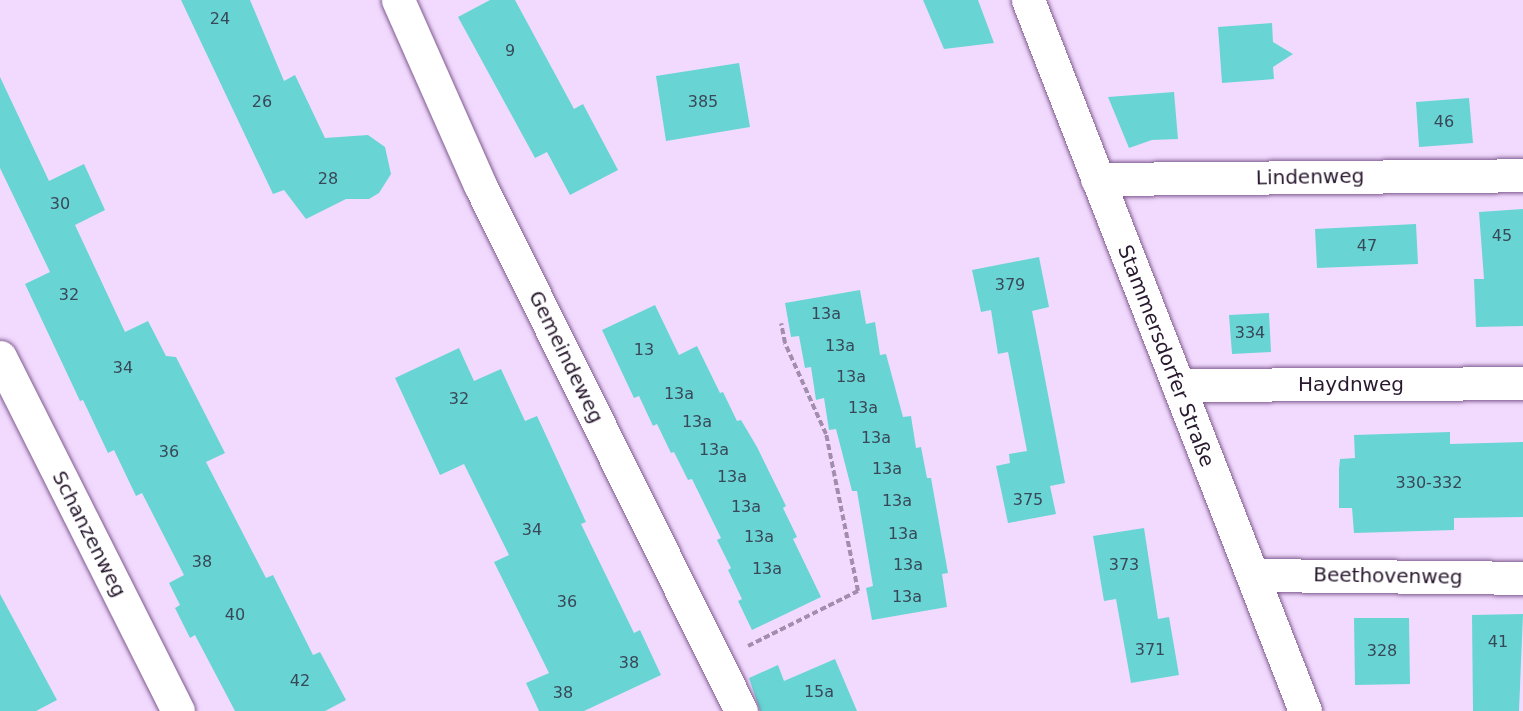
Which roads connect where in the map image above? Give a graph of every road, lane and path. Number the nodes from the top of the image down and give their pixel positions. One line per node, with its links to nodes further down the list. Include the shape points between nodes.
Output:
1 (398, 0): 11 (street, Gemeindeweg, via 480,185)
2 (1034, 0): 4 (street, Stammersdorfer Straße)
3 (1523, 175): 4 (street, Lindenweg)
4 (1097, 179): 8 (street, Stammersdorfer Straße)
5 (781, 323): 11 (path, via 785,343 826,434 858,591)
6 (0, 357): 12 (street, Schanzenweg)
7 (1523, 382): 8 (street, Haydnweg)
8 (1178, 386): 9 (street, Stammersdorfer Straße)
9 (1253, 575): 10 (street, Beethovenweg); 14 (street, Stammersdorfer Straße)
10 (1523, 578)
11 (716, 662): 13 (street, Gemeindeweg)
12 (178, 711)
13 (741, 711)
14 (1305, 711)

